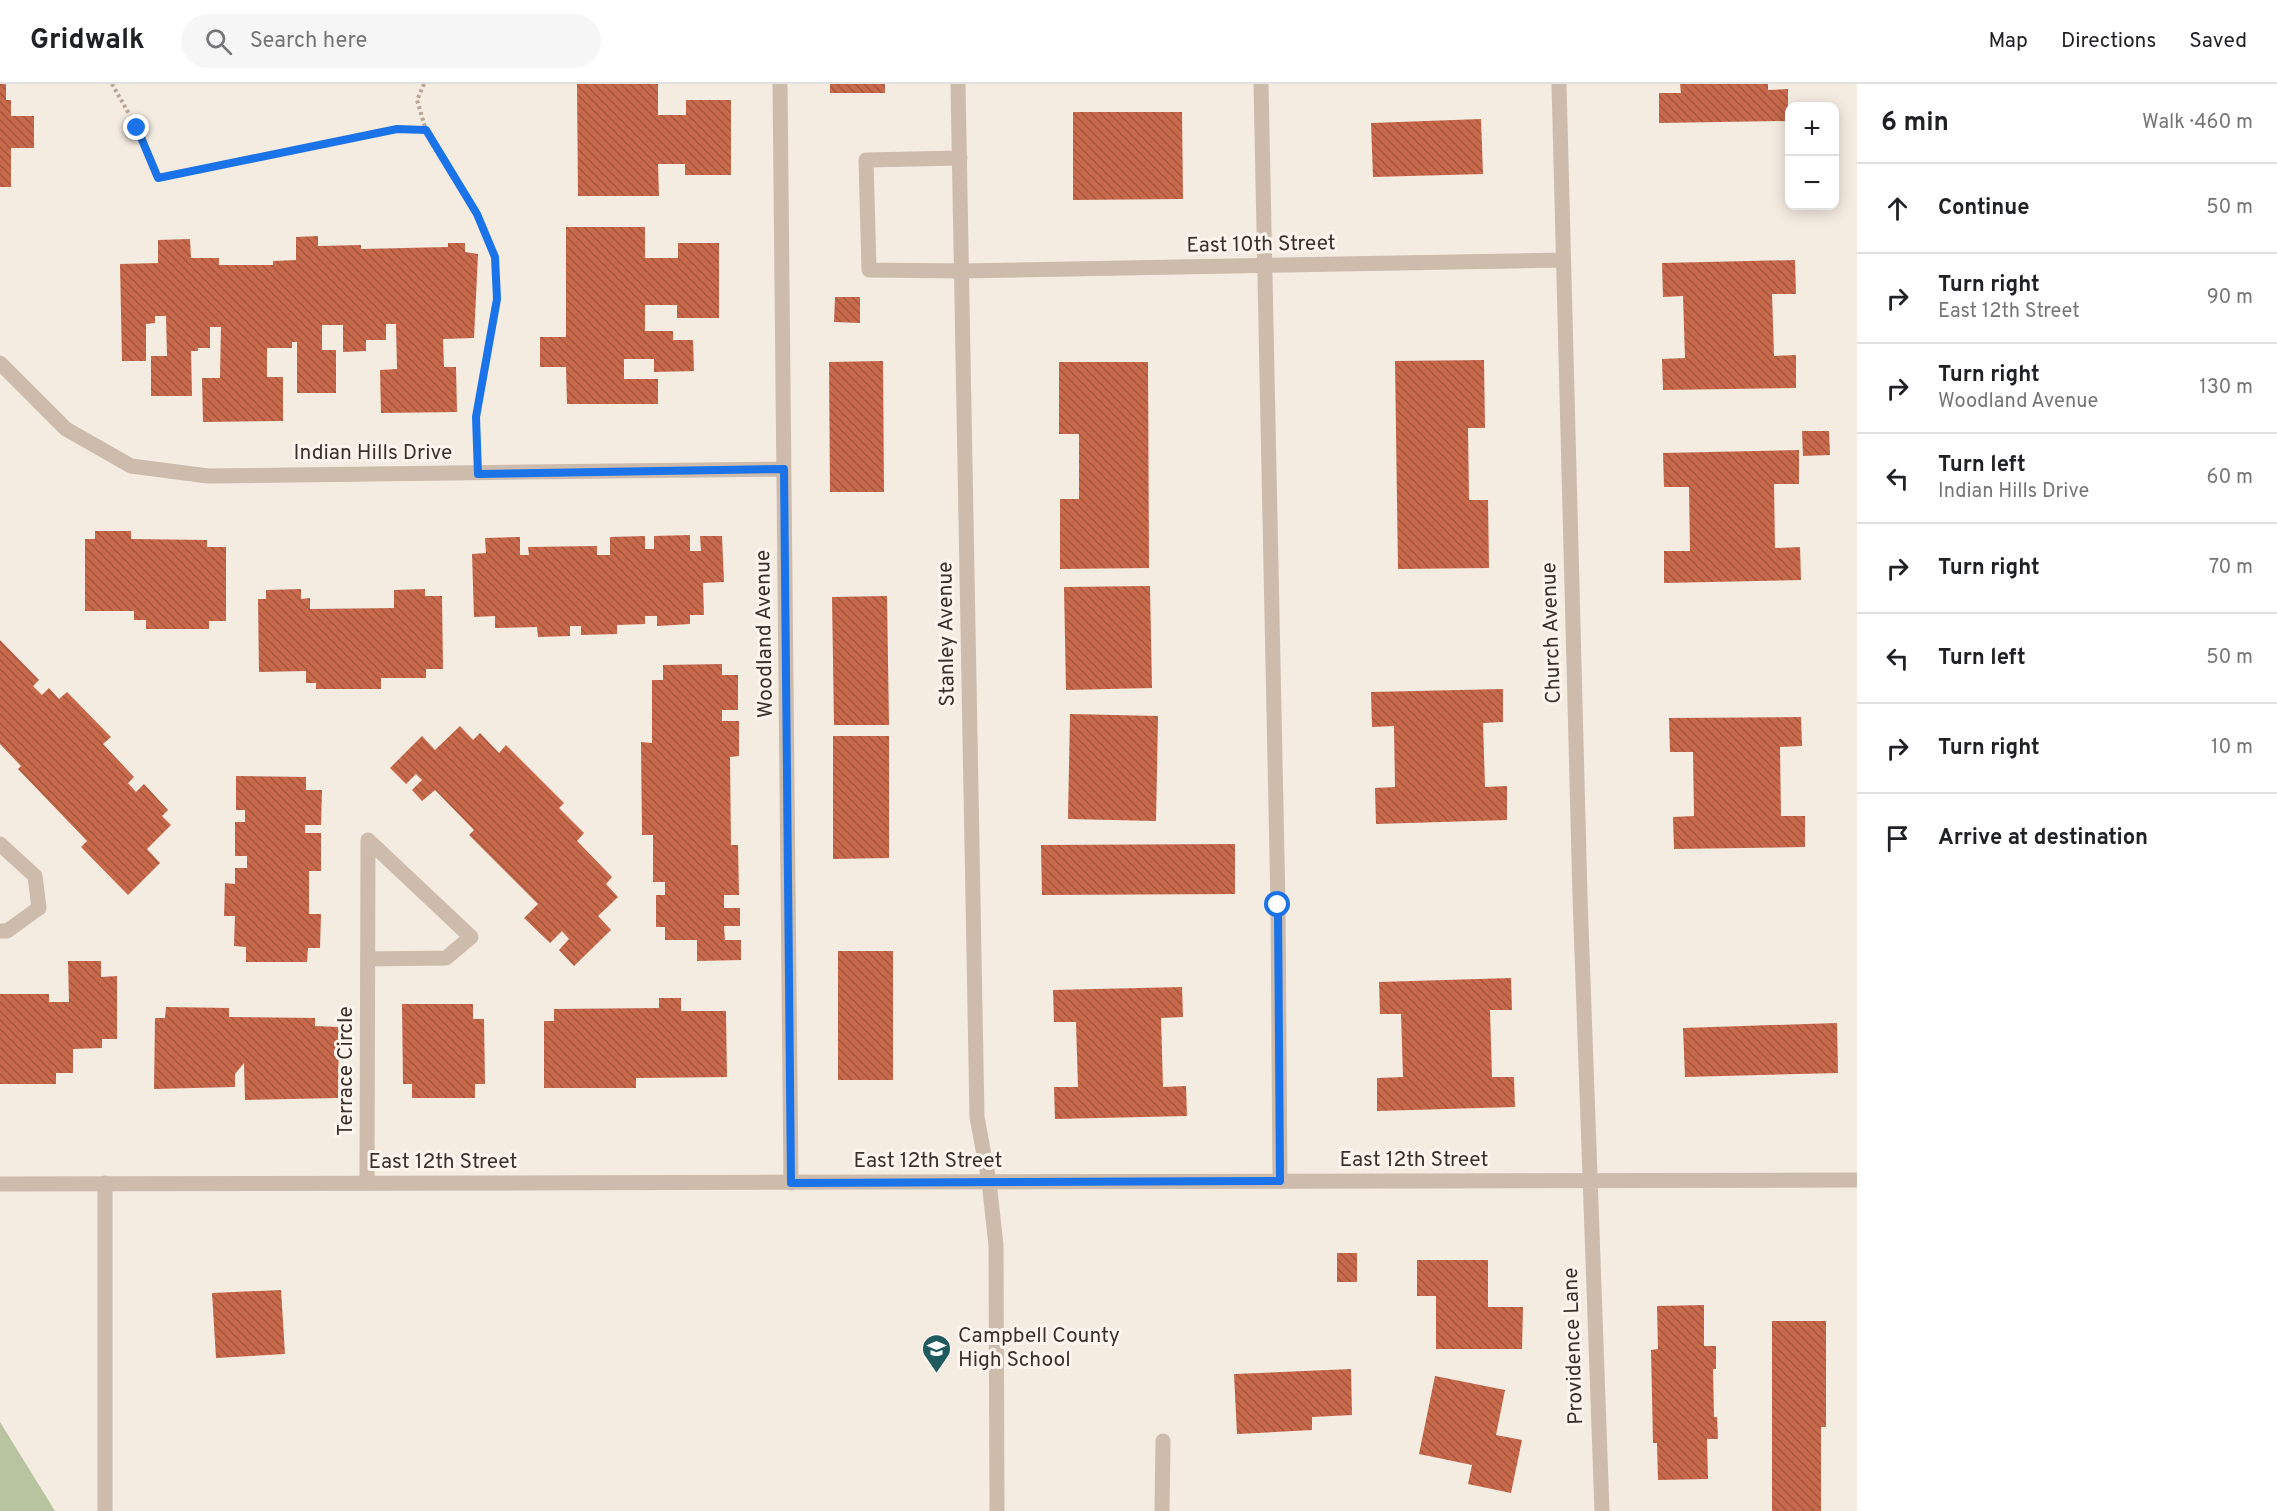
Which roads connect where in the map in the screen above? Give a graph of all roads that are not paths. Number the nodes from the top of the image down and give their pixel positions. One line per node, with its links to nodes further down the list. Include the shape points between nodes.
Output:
1 (780, 84): 10 (street, Woodland Avenue)
2 (958, 84): 5 (street, Stanley Avenue)
3 (1261, 84): 7 (street)
4 (1559, 84): 6 (street, Church Avenue)
5 (960, 158): 8 (street, Stanley Avenue); 8 (street, East 10th Street, via 866,159 866,171 869,270)
6 (1562, 260): 7 (street, East 10th Street); 14 (street, Church Avenue)
7 (1263, 267): 8 (street, East 10th Street); 16 (street, via 1278,905)
8 (962, 271): 17 (street, Stanley Avenue, via 978,1117)
9 (0, 363): 10 (street, Indian Hills Drive, via 66,429 131,466 208,476)
10 (784, 469): 20 (street, Woodland Avenue)
11 (0, 844): 12 (street, via 34,876 39,908)
12 (0, 931)
13 (368, 959): 13 (street, Terrace Circle, via 368,947 368,840 471,937 446,958); 19 (street, Terrace Circle)
14 (1589, 1180): 15 (street, East 12th Street); 16 (street, East 12th Street); 26 (street, Providence Lane)
15 (1857, 1180)
16 (1280, 1181): 17 (street, East 12th Street)
17 (988, 1182): 20 (street, East 12th Street); 24 (street, Stanley Avenue, via 996,1245)
18 (105, 1183): 19 (street, East 12th Street); 21 (street, East 12th Street); 23 (street)
19 (367, 1183): 20 (street, East 12th Street)
20 (791, 1183)
21 (0, 1184)
22 (1163, 1442): 25 (street)
23 (105, 1511)
24 (997, 1511)
25 (1162, 1511)
26 (1602, 1511)

